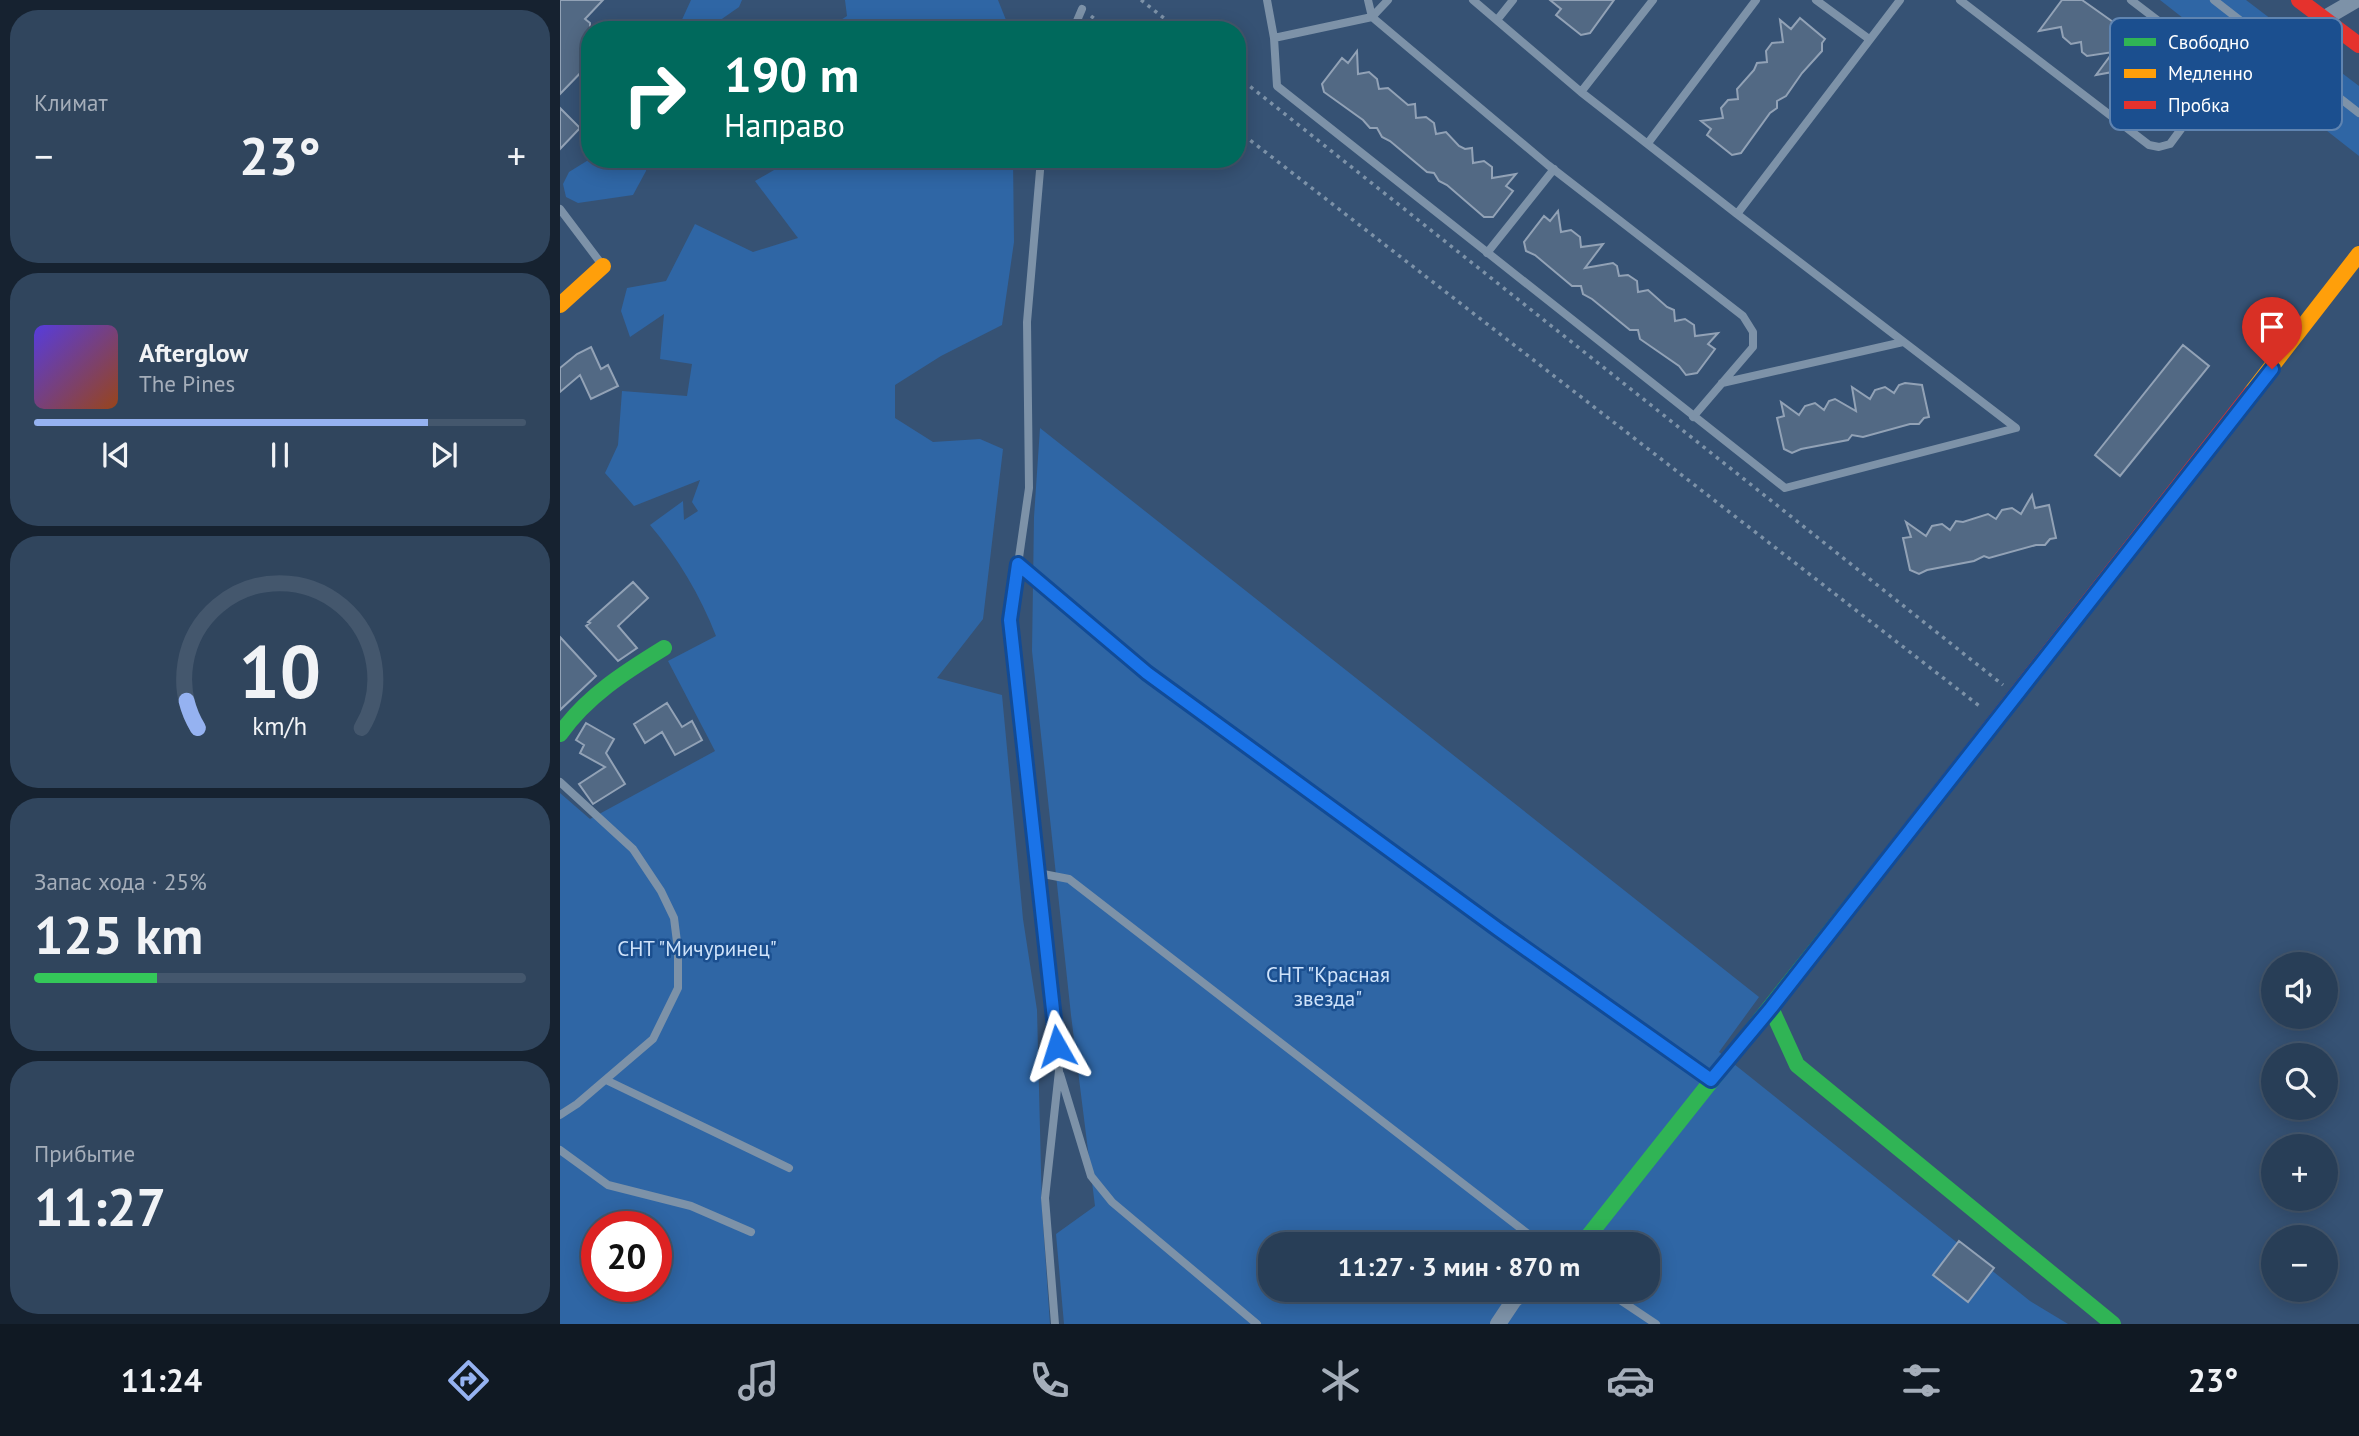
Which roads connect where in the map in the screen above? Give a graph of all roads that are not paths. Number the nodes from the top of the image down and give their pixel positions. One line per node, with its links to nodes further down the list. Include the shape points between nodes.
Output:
1 (1267, 0): 23 (lane)
2 (1368, 0): 16 (lane)
3 (1388, 0): 16 (lane)
4 (1473, 0): 20 (lane)
5 (1513, 0): 20 (lane)
6 (1653, 0): 26 (lane)
7 (1756, 0): 32 (lane)
8 (1816, 0): 24 (lane)
9 (1900, 0): 24 (lane)
10 (1960, 0): 29 (lane)
11 (2132, 0): 17 (lane)
12 (2214, 0): 18 (lane)
13 (2299, 0): 19 (street)
14 (2356, 0): 19 (street)
15 (1082, 9): 21 (lane)
16 (1372, 17): 23 (lane); 34 (lane)
17 (2155, 18)
18 (2237, 18)
19 (2325, 18)
20 (1497, 20): 26 (lane)
21 (1077, 21)
22 (2342, 32): 25 (street)
23 (1274, 38): 37 (lane, via 1277,86)
24 (1869, 39): 36 (lane)
25 (2359, 45)
26 (1581, 92): 32 (lane)
27 (2342, 100): 28 (lane)
28 (2359, 113)
29 (2110, 115)
30 (2129, 130): 31 (lane, via 2159,147 2170,144)
31 (2180, 130)
32 (1648, 143): 36 (lane)
33 (1040, 168): 44 (lane, via 1027,322 1029,488)
34 (1554, 169): 37 (lane); 42 (lane, via 1743,316 1753,332 1753,347)
35 (560, 209): 39 (lane)
36 (1737, 214): 41 (lane)
37 (1487, 254): 43 (lane)
38 (2359, 254): 49 (street)
39 (603, 266): 40 (street)
40 (560, 305)
41 (1903, 342): 42 (lane); 43 (lane, via 2016,428 1785,488)
42 (1723, 383): 43 (lane)
43 (1693, 417)
44 (1018, 564): 48 (lane, via 1010,620); 52 (lane, via 1147,673)
45 (664, 648): 46 (street, via 608,683 568,720)
46 (560, 734)
47 (560, 782): 51 (lane, via 634,849 674,918 678,988 653,1039)
48 (1038, 873): 50 (lane); 57 (lane, via 1069,879)
49 (1771, 1008): 52 (street); 65 (street, via 1797,1065)
50 (1059, 1071): 61 (lane, via 1045,1198); 62 (lane, via 1091,1176 1112,1202)
51 (606, 1080): 53 (lane); 55 (lane)
52 (1711, 1080): 58 (street)
53 (560, 1115)
54 (560, 1150): 56 (lane, via 608,1185 691,1206)
55 (789, 1168)
56 (751, 1232)
57 (1525, 1232)
58 (1591, 1232)
59 (1513, 1302): 63 (street)
60 (1623, 1302): 64 (lane)
61 (1055, 1324)
62 (1257, 1324)
63 (1498, 1324)
64 (1656, 1324)
65 (2112, 1324)

